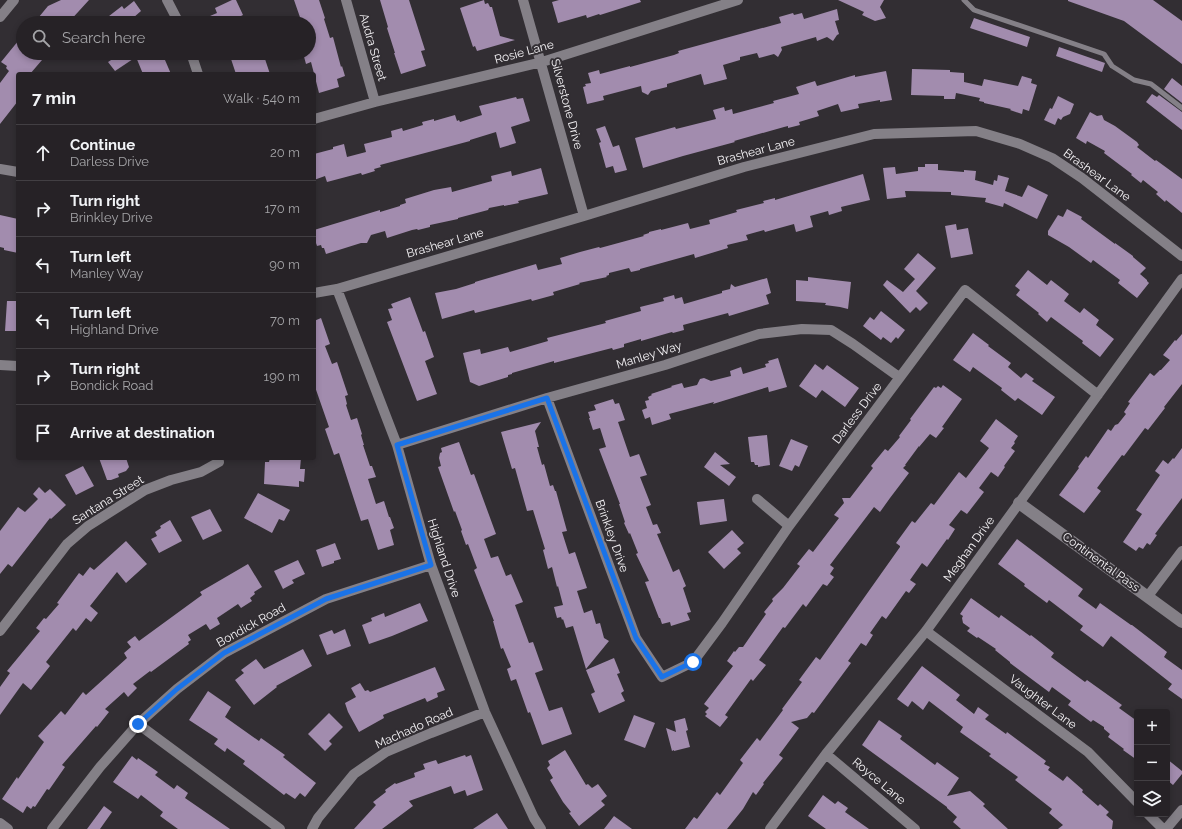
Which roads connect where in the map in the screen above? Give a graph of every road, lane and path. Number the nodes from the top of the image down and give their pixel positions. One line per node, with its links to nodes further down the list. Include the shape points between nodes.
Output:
1 (14, 0): 8 (street)
2 (167, 0): 7 (street)
3 (346, 0): 12 (street, Audra Street)
4 (524, 0): 10 (street, Silverstone Drive)
5 (738, 0): 10 (street, Rosie Lane)
6 (964, 0): 13 (lane, via 974,10 1104,54 1112,66 1134,80 1151,84)
7 (175, 16)
8 (0, 17)
9 (193, 60): 11 (street)
10 (542, 62): 12 (street, Rosie Lane); 17 (street, Silverstone Drive)
11 (197, 72)
12 (375, 102): 14 (street, Rosie Lane)
13 (1182, 108)
14 (316, 118)
15 (0, 169): 16 (street)
16 (16, 172)
17 (584, 216): 18 (street, Brashear Lane, via 744,167 874,134 976,131 1020,144 1052,158 1082,178); 20 (street, Brashear Lane)
18 (1182, 256)
19 (1182, 279): 25 (street, Meghan Drive)
20 (337, 289): 21 (street, Brashear Lane); 27 (street, Highland Drive)
21 (316, 293)
22 (0, 365): 23 (street)
23 (16, 366)
24 (899, 377): 25 (street, Darless Drive, via 965,290); 26 (street, Manley Way, via 831,330 802,329 759,334 665,365); 31 (street, Darless Drive)
25 (1098, 395): 30 (street, Meghan Drive)
26 (547, 398): 27 (street, Manley Way); 38 (street, Brinkley Drive, via 636,638)
27 (397, 445): 33 (street, Highland Drive)
28 (218, 460): 36 (street, Santana Street, via 219,462 201,472 145,490 88,526 67,544)
29 (757, 500): 31 (street)
30 (1020, 502): 34 (street, Continental Pass); 37 (street, Meghan Drive)
31 (789, 526): 38 (street, Darless Drive, via 693,662)
32 (1182, 551): 34 (street)
33 (431, 565): 39 (street, Highland Drive); 40 (street, Bondick Road, via 326,599 224,653 177,689)
34 (1148, 596): 35 (street, Continental Pass)
35 (1182, 622)
36 (0, 631)
37 (926, 631): 41 (street, Meghan Drive); 42 (street, Vaughter Lane, via 1088,752)
38 (662, 677)
39 (485, 712): 49 (street, Machado Road, via 386,752 354,774); 50 (street, Highland Drive)
40 (138, 724): 47 (street, Bondick Road, via 100,767); 48 (street)
41 (826, 754): 51 (street, Meghan Drive); 52 (street, Royce Lane)
42 (1134, 799)
43 (1182, 810): 53 (street)
44 (1151, 817): 53 (street)
45 (0, 823): 46 (street)
46 (8, 829)
47 (52, 829)
48 (280, 829)
49 (312, 829)
50 (541, 829)
51 (770, 829)
52 (915, 829)
53 (1164, 829)

